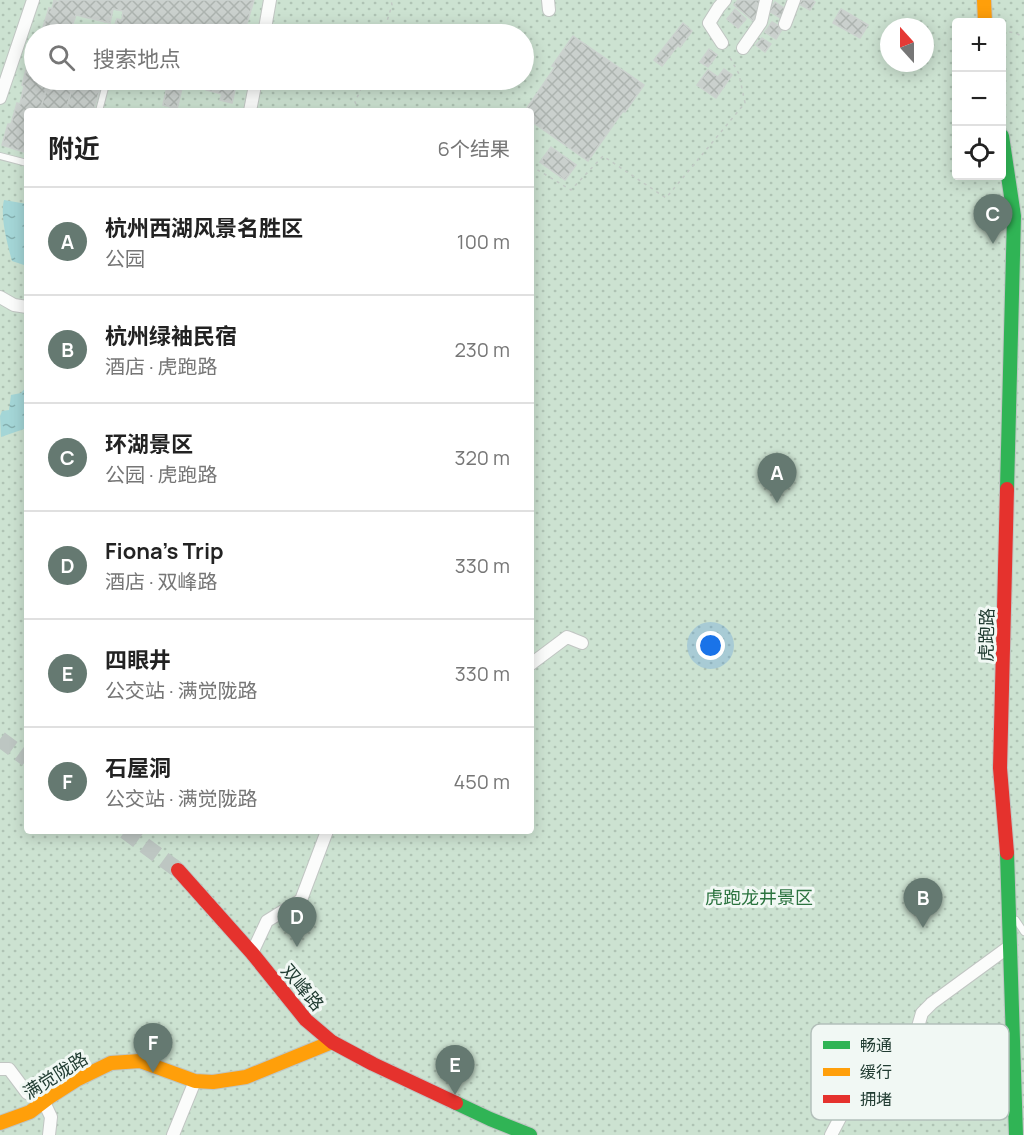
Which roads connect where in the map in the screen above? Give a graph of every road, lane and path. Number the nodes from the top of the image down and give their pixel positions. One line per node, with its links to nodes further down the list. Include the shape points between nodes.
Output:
1 (33, 0): 9 (street)
2 (270, 0): 10 (street)
3 (391, 0): 11 (path)
4 (725, 0): 16 (street, via 709,24)
5 (766, 0): 17 (street, via 761,22)
6 (794, 0): 12 (street)
7 (984, 0): 8 (main road)
8 (985, 18)
9 (25, 24)
10 (266, 24)
11 (385, 24)
12 (785, 24)
13 (24, 27): 21 (street)
14 (1006, 32): 15 (path)
15 (1024, 37)
16 (722, 43): 28 (path, via 739,74 745,103 666,198 603,156 571,190)
17 (742, 48)
18 (104, 90): 22 (lane)
19 (254, 90): 23 (street)
20 (360, 90): 24 (path, via 355,102)
21 (0, 98)
22 (100, 108)
23 (251, 108)
24 (358, 108)
25 (0, 156): 26 (lane)
26 (24, 162)
27 (1006, 163): 35 (main road, 虎跑路, via 1014,216 1000,768)
28 (534, 168)
29 (0, 297): 30 (street)
30 (24, 307)
31 (582, 643): 32 (street, via 567,637)
32 (534, 662)
33 (326, 834): 38 (street, via 301,900 267,921)
34 (178, 870): 38 (main road, 双峰路)
35 (1009, 910): 36 (lane); 37 (main road, 虎跑路)
36 (1024, 932)
37 (1010, 946): 39 (street, via 932,1004 922,1013); 50 (main road, 虎跑路)
38 (252, 953): 40 (main road, 双峰路, via 306,1020)
39 (919, 1024)
40 (332, 1042): 42 (main road, 满觉陇路, via 246,1077); 48 (main road)
41 (0, 1069): 43 (street, via 9,1068 27,1093)
42 (195, 1081): 43 (main road, 满觉陇路, via 140,1061 126,1061 95,1070); 47 (street)
43 (44, 1101): 45 (main road, 满觉陇路, via 30,1112); 46 (street, via 51,1118)
44 (838, 1120): 49 (street)
45 (0, 1124)
46 (49, 1135)
47 (173, 1135)
48 (530, 1135)
49 (831, 1135)
50 (1016, 1135)

